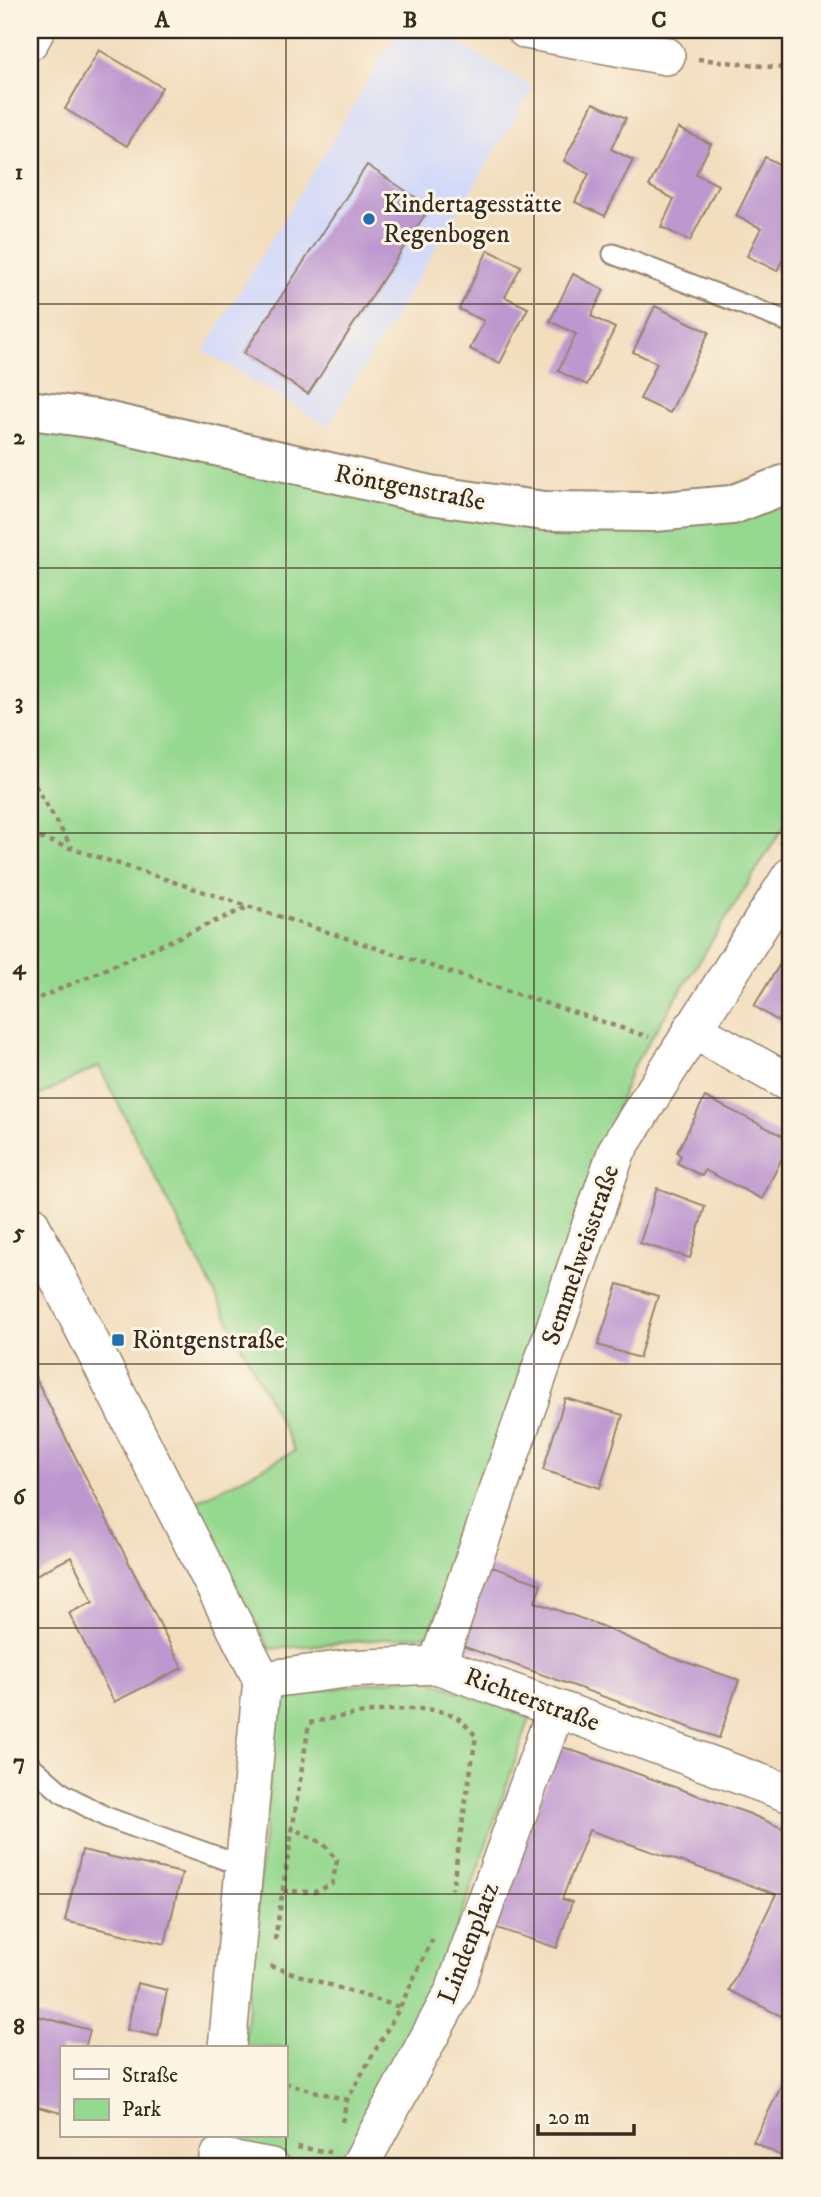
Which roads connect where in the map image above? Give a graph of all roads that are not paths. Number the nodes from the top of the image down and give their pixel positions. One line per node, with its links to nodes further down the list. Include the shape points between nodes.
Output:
1 (36, 30): 3 (street)
2 (526, 30): 4 (street)
3 (30, 41)
4 (666, 56)
5 (613, 254): 6 (lane)
6 (791, 323)
7 (30, 410): 8 (street, Röntgenstraße, via 97,419 430,495 544,511 654,512 732,505)
8 (791, 482)
9 (791, 876): 10 (street, Semmelweisstraße)
10 (686, 1038): 11 (street); 13 (street, Semmelweisstraße, via 617,1150)
11 (791, 1084)
12 (30, 1223): 14 (street)
13 (437, 1665): 14 (street, Richterstraße, via 346,1669); 15 (street, Richterstraße)
14 (262, 1680): 18 (street)
15 (556, 1709): 17 (street, Richterstraße); 21 (street, Lindenplatz, via 454,1991)
16 (30, 1765): 18 (lane, via 62,1793 106,1817)
17 (791, 1794)
18 (243, 1866): 19 (street)
19 (228, 2046)
20 (218, 2153): 22 (street)
21 (343, 2160)
22 (271, 2167)

